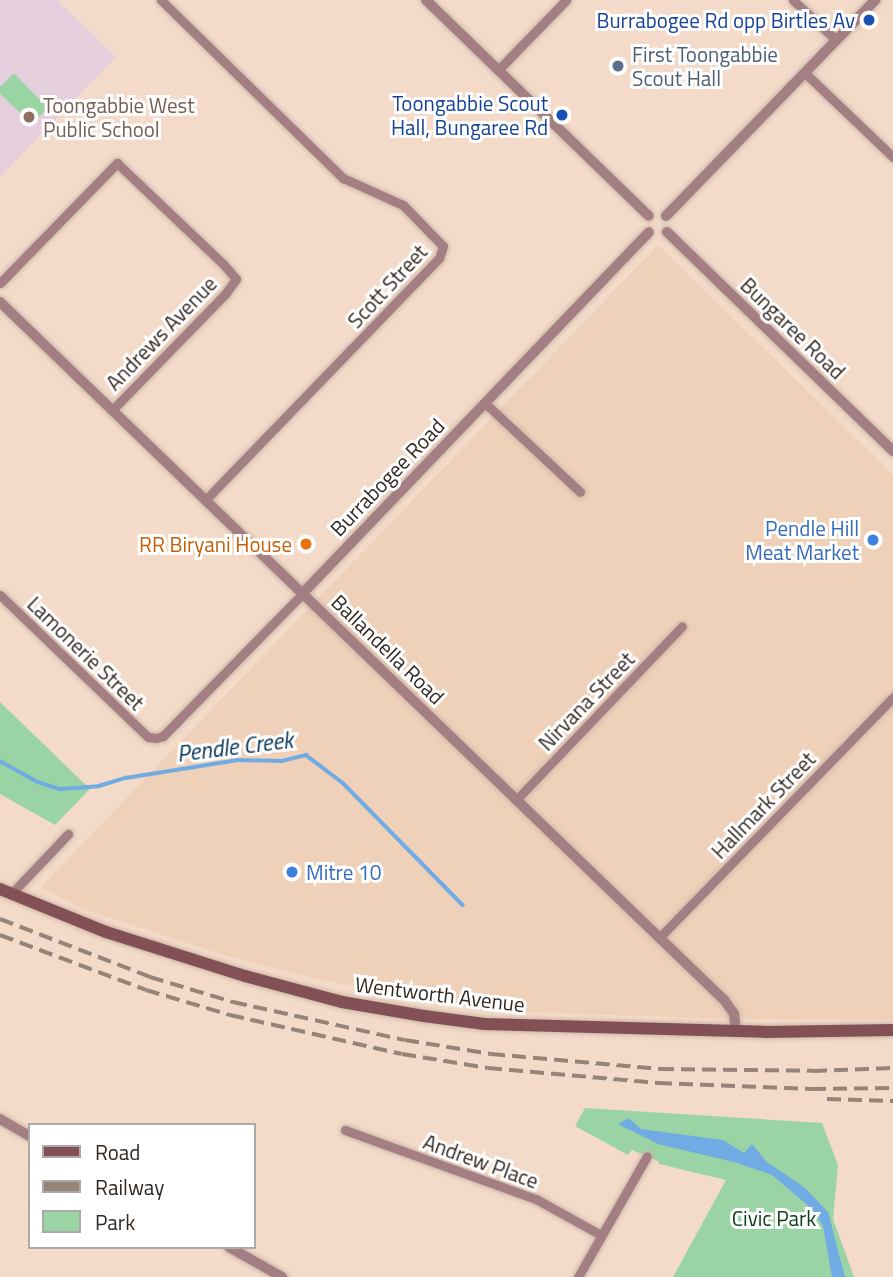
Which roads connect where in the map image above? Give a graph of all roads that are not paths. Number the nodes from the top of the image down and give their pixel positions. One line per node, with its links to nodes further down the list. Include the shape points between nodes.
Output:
1 (161, 0): 20 (street, Scott Street, via 343,178 403,205 443,246 439,258)
2 (426, 0): 7 (street)
3 (566, 0): 7 (street)
4 (793, 0): 6 (street)
5 (875, 0): 6 (street)
6 (836, 40): 8 (street)
7 (498, 70): 10 (street)
8 (805, 72): 9 (street); 11 (street)
9 (893, 157)
10 (649, 216): 11 (street); 12 (street)
11 (666, 216): 13 (street)
12 (649, 232): 13 (street, via 659,236); 16 (street, Burrabogee Road)
13 (667, 232): 18 (street, Bungaree Road)
14 (0, 283): 17 (street, Andrews Avenue, via 117,163 224,265 236,279)
15 (0, 302): 17 (street, Ballandella Road)
16 (485, 403): 19 (street); 21 (street, Burrabogee Road)
17 (112, 410): 20 (street, Ballandella Road)
18 (893, 451)
19 (580, 492)
20 (205, 500): 21 (street, Ballandella Road)
21 (302, 593): 25 (street, Burrabogee Road, via 163,737); 26 (street, Ballandella Road)
22 (0, 596): 25 (street, Lamonerie Street)
23 (682, 626): 26 (street, Nirvana Street)
24 (893, 696): 29 (street, Hallmark Street)
25 (148, 737)
26 (516, 800): 29 (street, Ballandella Road)
27 (68, 834): 28 (street)
28 (5, 892): 31 (main road, Wentworth Avenue, via 79,923 192,960 377,1009 484,1024)
29 (659, 938): 31 (street, Ballandella Road, via 729,1005)
30 (893, 1030): 31 (main road, Wentworth Avenue)
31 (736, 1031)
32 (0, 1119): 34 (street)
33 (345, 1130): 36 (street, Andrew Place, via 536,1199)
34 (28, 1135)
35 (647, 1156): 36 (street)
36 (601, 1235): 39 (street)
37 (233, 1249): 38 (street)
38 (282, 1277)
39 (578, 1277)

